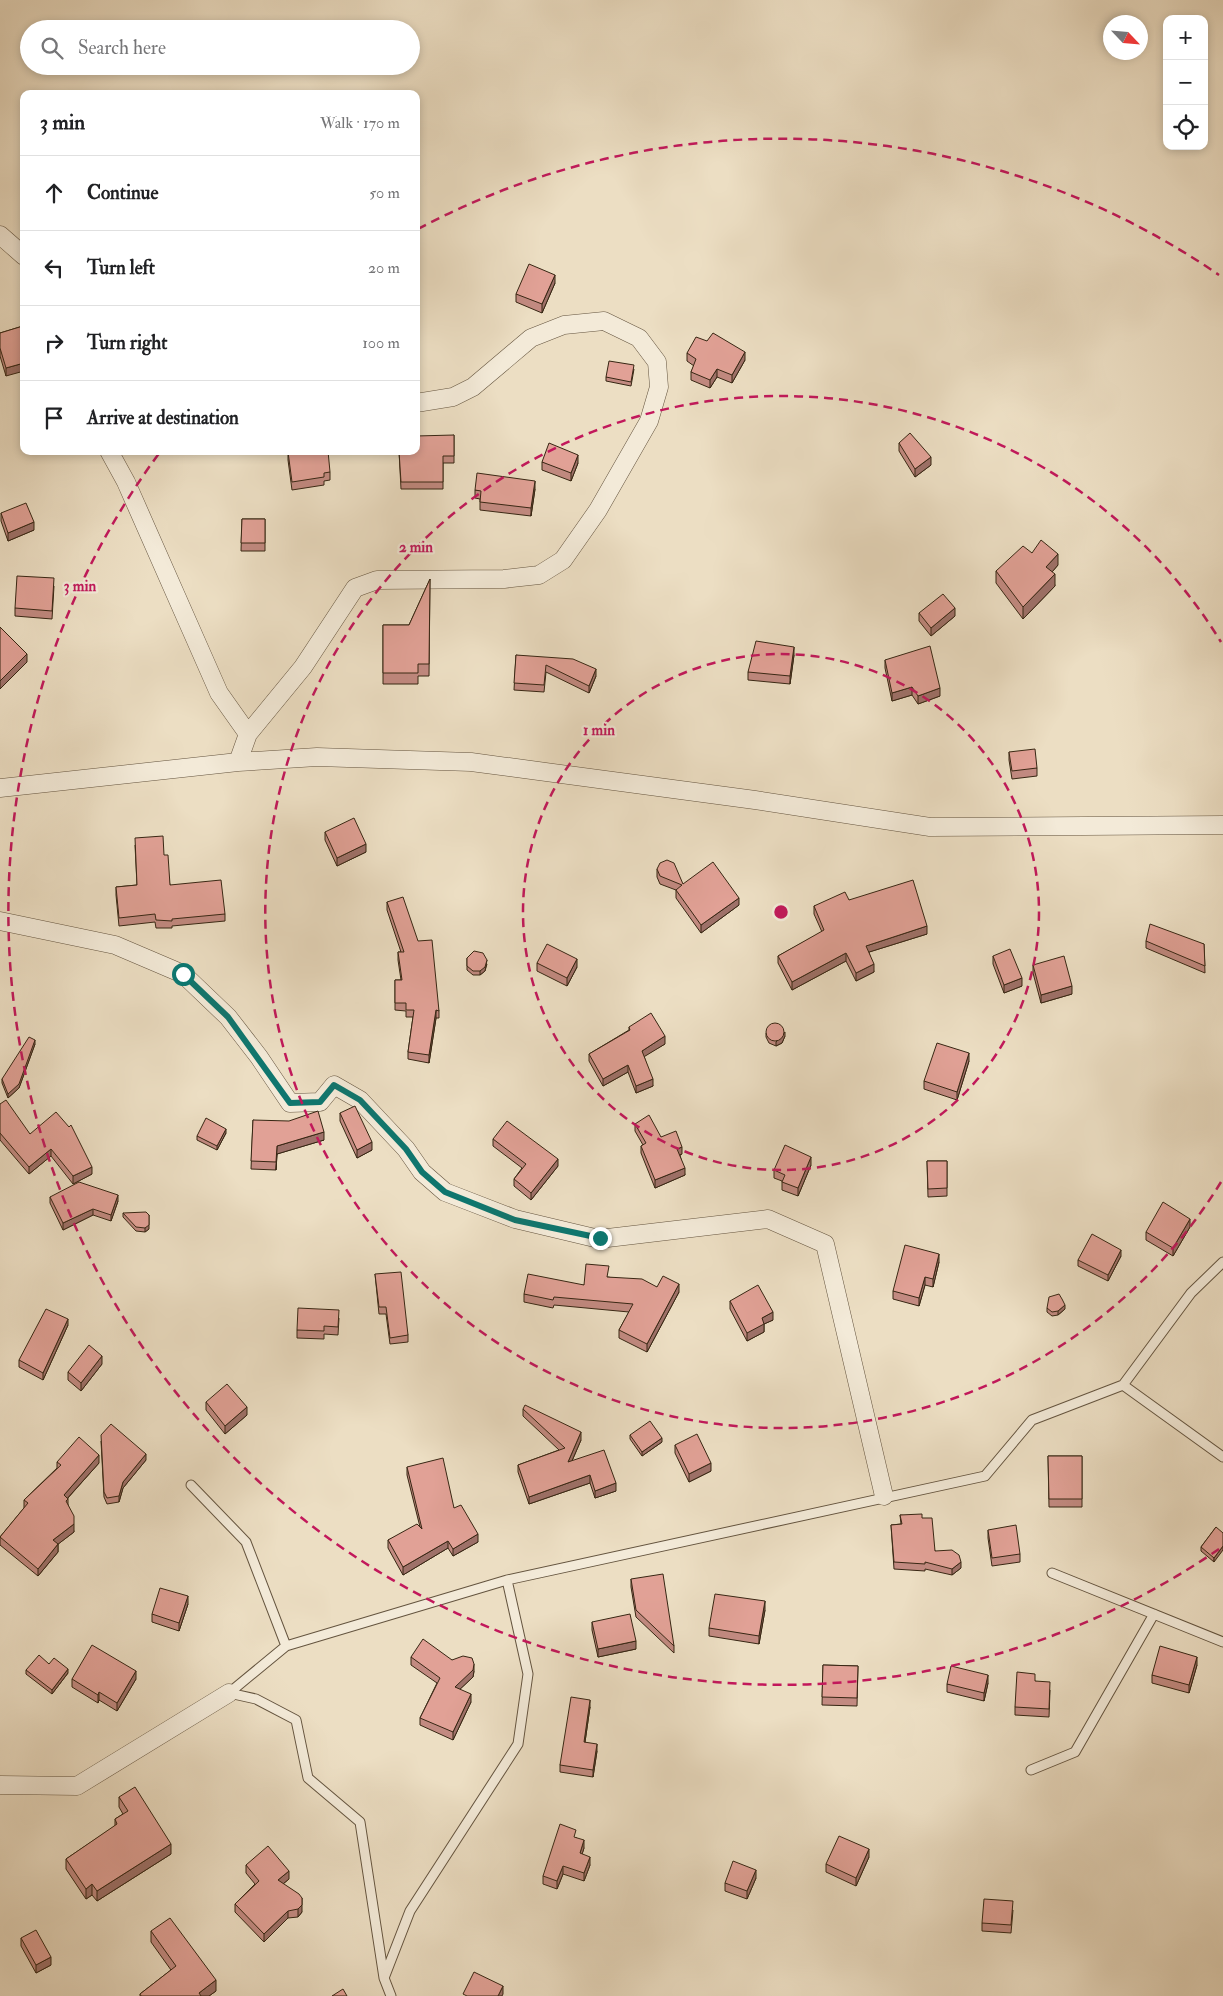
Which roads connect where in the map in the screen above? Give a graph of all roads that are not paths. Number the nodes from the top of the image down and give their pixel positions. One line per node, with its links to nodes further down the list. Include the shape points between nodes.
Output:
1 (0, 235): 2 (street)
2 (20, 252)
3 (420, 402): 5 (street, via 453,397 474,387 531,338 564,325 604,321 638,338 657,362 659,386 649,421 598,510 563,560 539,574 504,579 377,580 355,588 303,667)
4 (111, 455): 5 (street, via 219,693)
5 (248, 734): 6 (street)
6 (238, 762): 7 (street); 8 (street, via 317,757 471,762 930,827)
7 (0, 788)
8 (1223, 825)
9 (0, 921): 14 (street, via 115,945 183,974 228,1017 290,1103 320,1102 334,1085 340,1088 360,1100 406,1149 422,1172 445,1192 515,1220 600,1238 768,1219 825,1244)
10 (1223, 1262): 11 (lane, via 1191,1293)
11 (1124, 1386): 12 (lane); 14 (lane, via 1032,1420 985,1476)
12 (1223, 1457)
13 (191, 1485): 19 (lane, via 246,1542)
14 (884, 1496): 16 (lane)
15 (1052, 1573): 17 (lane)
16 (507, 1580): 19 (lane); 23 (lane, via 528,1674 518,1744 410,1911)
17 (1154, 1614): 18 (lane); 21 (lane, via 1075,1752)
18 (1223, 1642)
19 (286, 1646): 20 (lane)
20 (230, 1693): 22 (street, via 77,1786); 23 (lane, via 256,1698 296,1720 308,1778 360,1822)
21 (1031, 1770)
22 (0, 1785)
23 (384, 1978): 24 (lane)
24 (392, 1996)

